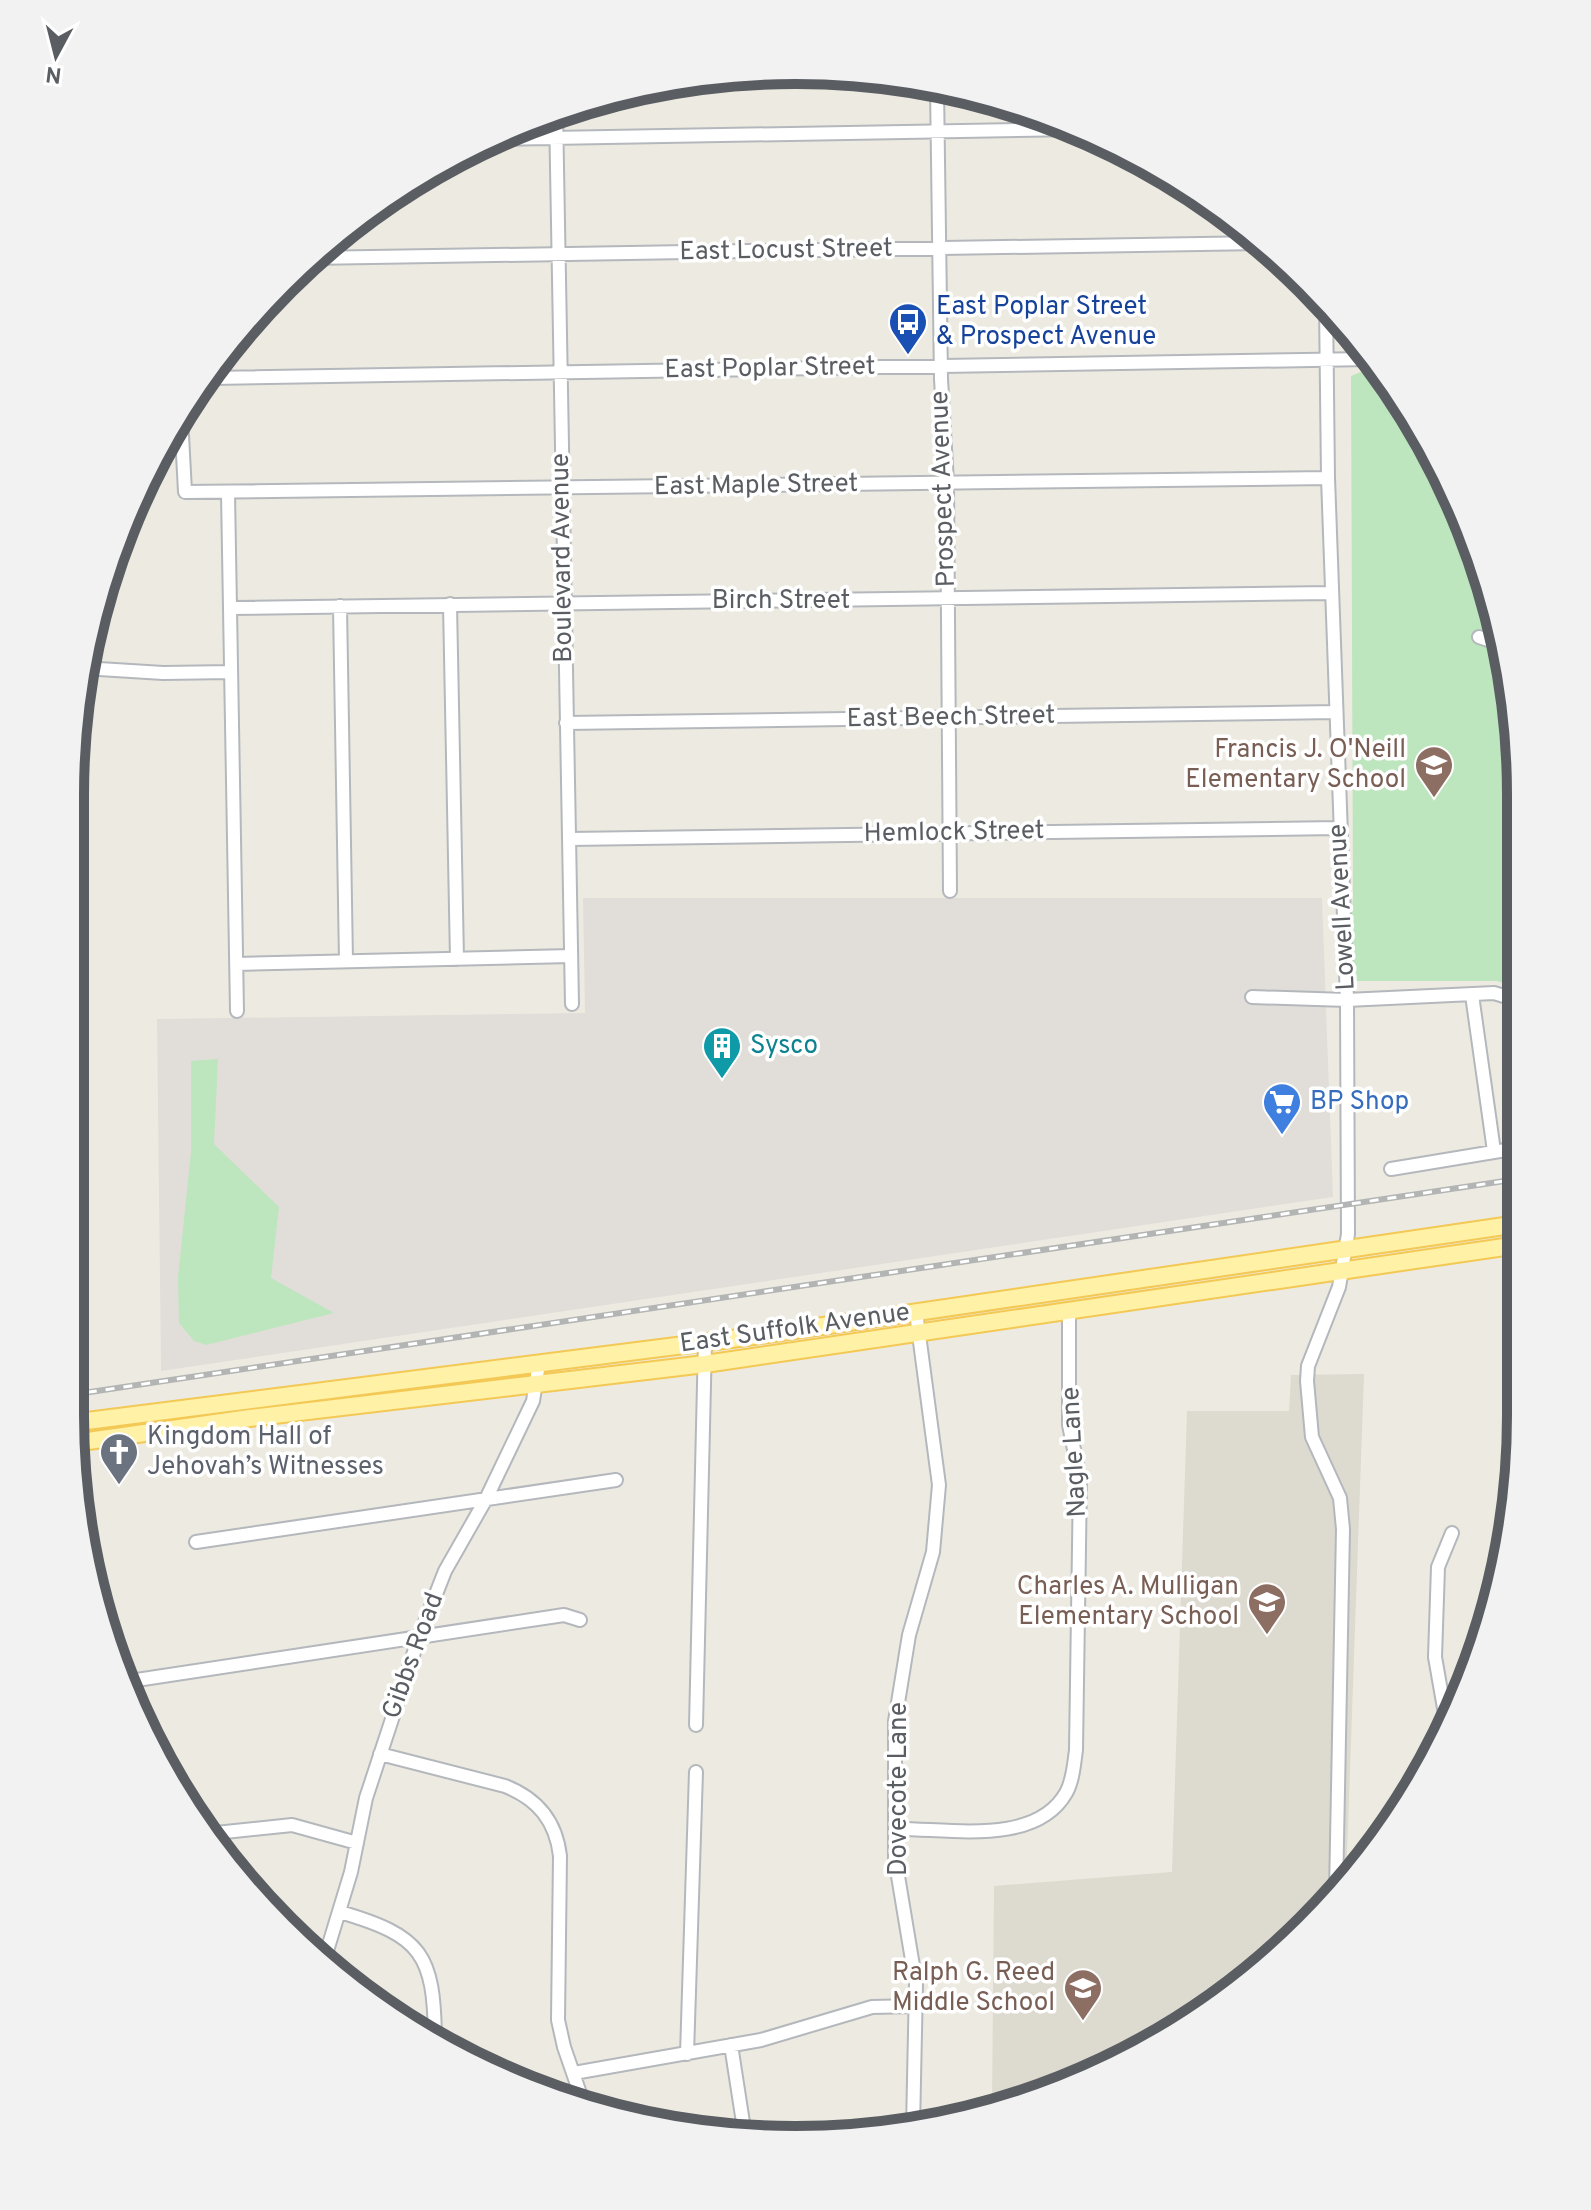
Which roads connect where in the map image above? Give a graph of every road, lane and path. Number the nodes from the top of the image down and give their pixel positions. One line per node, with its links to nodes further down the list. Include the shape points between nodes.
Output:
1 (937, 99): 4 (street, Prospect Avenue)
2 (556, 126): 5 (street, Boulevard Avenue)
3 (1045, 130): 4 (street)
4 (938, 132): 5 (street); 8 (street, Prospect Avenue)
5 (556, 138): 6 (street); 9 (street, Boulevard Avenue)
6 (522, 139)
7 (1244, 243): 8 (street, East Locust Street)
8 (939, 248): 9 (street, East Locust Street); 14 (street, Prospect Avenue)
9 (558, 255): 10 (street, East Locust Street); 15 (street, Boulevard Avenue)
10 (330, 258)
11 (1327, 322): 12 (street, Lowell Avenue)
12 (1328, 358): 13 (street, East Poplar Street); 14 (street, East Poplar Street); 18 (street, Lowell Avenue)
13 (1357, 359)
14 (941, 366): 15 (street, East Poplar Street); 19 (street, Prospect Avenue)
15 (560, 372): 16 (street, East Poplar Street); 20 (street, Boulevard Avenue)
16 (220, 378)
17 (182, 435): 21 (street, East Maple Street, via 185,492)
18 (1328, 478): 19 (street, East Maple Street); 22 (street, Lowell Avenue)
19 (947, 483): 20 (street, East Maple Street); 23 (street, Prospect Avenue)
20 (562, 490): 21 (street, East Maple Street); 24 (street, Boulevard Avenue)
21 (228, 493): 27 (street)
22 (1332, 593): 23 (street, Birch Street); 32 (street, Lowell Avenue)
23 (948, 600): 24 (street, Birch Street); 33 (street, Prospect Avenue)
24 (564, 603): 25 (street, Birch Street); 34 (street, Boulevard Avenue)
25 (450, 604): 26 (street, Birch Street); 40 (street)
26 (340, 606): 27 (street, Birch Street); 41 (street)
27 (230, 608): 31 (street)
28 (1479, 637): 29 (street)
29 (1489, 640)
30 (96, 668): 31 (street)
31 (231, 672): 42 (street)
32 (1336, 712): 33 (street, East Beech Street); 35 (street, Lowell Avenue)
33 (947, 718): 34 (street, East Beech Street); 36 (street, Prospect Avenue)
34 (566, 723): 37 (street, Boulevard Avenue)
35 (1339, 828): 36 (street, Hemlock Street); 46 (street, Lowell Avenue)
36 (949, 833): 37 (street, Hemlock Street); 38 (street, Prospect Avenue)
37 (569, 839): 39 (street, Boulevard Avenue)
38 (950, 891)
39 (571, 956): 40 (street); 47 (street, Boulevard Avenue)
40 (457, 959): 41 (street)
41 (346, 961): 42 (street)
42 (236, 964): 48 (street)
43 (1472, 995): 45 (street); 46 (street); 50 (street)
44 (1252, 997): 46 (street)
45 (1507, 997)
46 (1347, 1000): 54 (street, Lowell Avenue)
47 (572, 1004)
48 (237, 1011)
49 (1507, 1149): 50 (street)
50 (1494, 1151): 51 (street)
51 (1391, 1169)
52 (1507, 1226): 54 (main road, East Suffolk Avenue)
53 (1507, 1247): 55 (main road, East Suffolk Avenue)
54 (1348, 1249): 55 (street, Lowell Avenue); 57 (main road, East Suffolk Avenue)
55 (1343, 1271): 56 (main road, East Suffolk Avenue); 79 (street, Lowell Avenue, via 1307,1381 1312,1437 1340,1498 1343,1529)
56 (1069, 1311): 58 (main road, East Suffolk Avenue); 76 (street, Nagle Lane, via 1069,1425 1080,1479 1076,1750 1066,1793 1048,1812 1014,1828)
57 (916, 1312): 58 (street, Dovecote Lane); 59 (main road, East Suffolk Avenue)
58 (918, 1333): 61 (main road, East Suffolk Avenue); 76 (street, Dovecote Lane, via 936,1445 938,1510 898,1696)
59 (705, 1342): 60 (main road, East Suffolk Avenue); 61 (street)
60 (539, 1363): 62 (street, Gibbs Road); 63 (main road, East Suffolk Avenue)
61 (705, 1364): 62 (main road, East Suffolk Avenue); 73 (street)
62 (537, 1384): 64 (main road, East Suffolk Avenue); 66 (street, Gibbs Road)
63 (84, 1421)
64 (85, 1441)
65 (616, 1480): 66 (street)
66 (486, 1499): 68 (street); 70 (street, Gibbs Road, via 445,1571)
67 (1452, 1533): 72 (street, via 1438,1567 1435,1657)
68 (196, 1542)
69 (580, 1620): 70 (street, via 564,1615)
70 (418, 1640): 71 (street); 74 (street, Gibbs Road)
71 (136, 1680)
72 (1444, 1707)
73 (696, 1725)
74 (380, 1754): 78 (street, Gibbs Road); 86 (street, via 505,1786 525,1794 546,1814 557,1834 560,1856 558,2020)
75 (696, 1772): 85 (street)
76 (895, 1829): 82 (street, Dovecote Lane)
77 (222, 1835): 78 (street, via 292,1825)
78 (357, 1843): 80 (street, Gibbs Road)
79 (1336, 1876)
80 (340, 1912): 81 (street, Gibbs Road); 83 (street, via 409,1940 433,1983)
81 (327, 1950)
82 (916, 2006): 84 (street, via 872,2007); 88 (street, Dovecote Lane)
83 (435, 2028)
84 (731, 2045): 85 (street); 89 (street)
85 (687, 2054): 86 (street)
86 (574, 2073): 87 (street)
87 (580, 2092)
88 (913, 2116)
89 (743, 2123)

